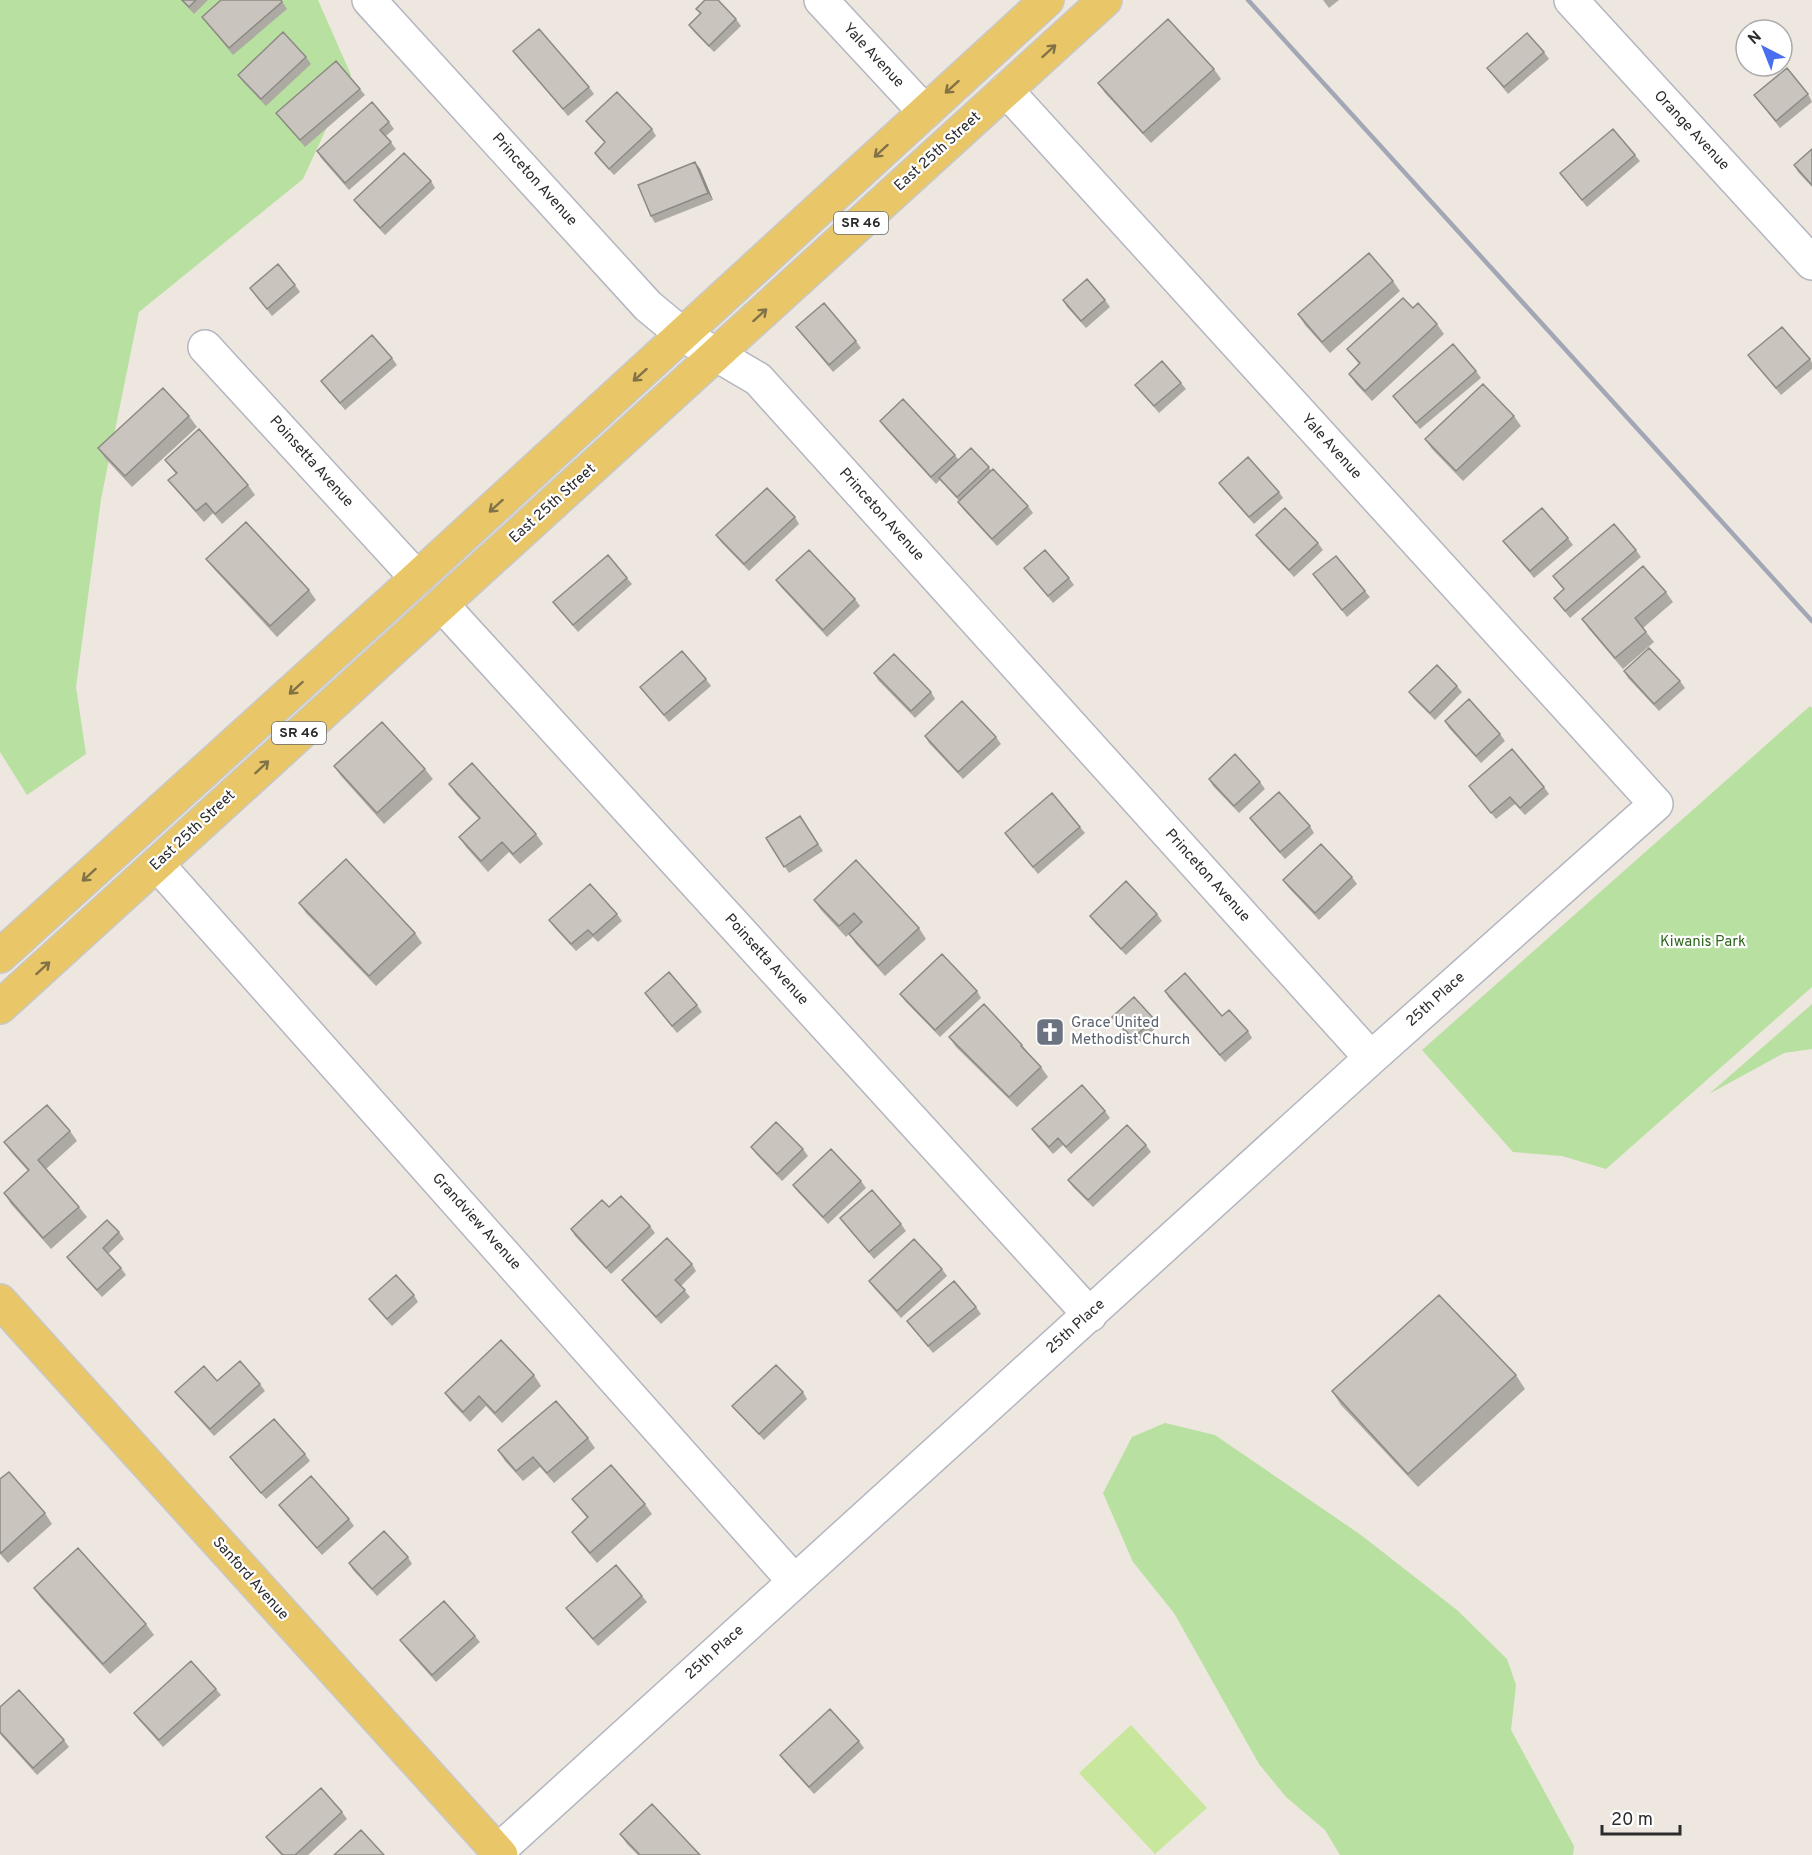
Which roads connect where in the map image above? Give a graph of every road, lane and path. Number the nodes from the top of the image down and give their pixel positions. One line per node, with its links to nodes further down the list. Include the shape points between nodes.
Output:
1 (369, 0): 9 (street, Princeton Avenue, via 648,306)
2 (821, 0): 7 (street, Yale Avenue)
3 (1047, 0): 7 (main road, SR 46, one-way to 7)
4 (1105, 0): 6 (main road, East 25th Street / SR 46, one-way to 4)
5 (1571, 0): 8 (street, Orange Avenue)
6 (1006, 90): 11 (main road, East 25th Street / SR 46, one-way to 6); 15 (street, Yale Avenue)
7 (925, 112): 9 (main road, SR 46, one-way to 9)
8 (1812, 263)
9 (683, 335): 11 (street, Princeton Avenue); 12 (main road, SR 46, one-way to 12)
10 (205, 346): 12 (street, Poinsetta Avenue)
11 (716, 355): 13 (main road, East 25th Street / SR 46); 19 (street, Princeton Avenue, via 758,379)
12 (417, 578): 14 (main road, via 412,608 327,687); 17 (main road, SR 46, one-way to 17)
13 (442, 605): 14 (main road, East 25th Street / SR 46); 21 (street, Poinsetta Avenue)
14 (310, 723): 16 (main road, East 25th Street / SR 46, one-way to 14)
15 (1656, 804): 19 (street, 25th Place)
16 (157, 864): 18 (main road, East 25th Street / SR 46, one-way to 16); 22 (street, Grandview Avenue)
17 (0, 956)
18 (0, 1007)
19 (1371, 1058): 21 (street, 25th Place)
20 (0, 1301): 23 (main road, Sanford Avenue)
21 (1090, 1315): 22 (street, 25th Place)
22 (794, 1581): 23 (street, 25th Place)
23 (499, 1853)

